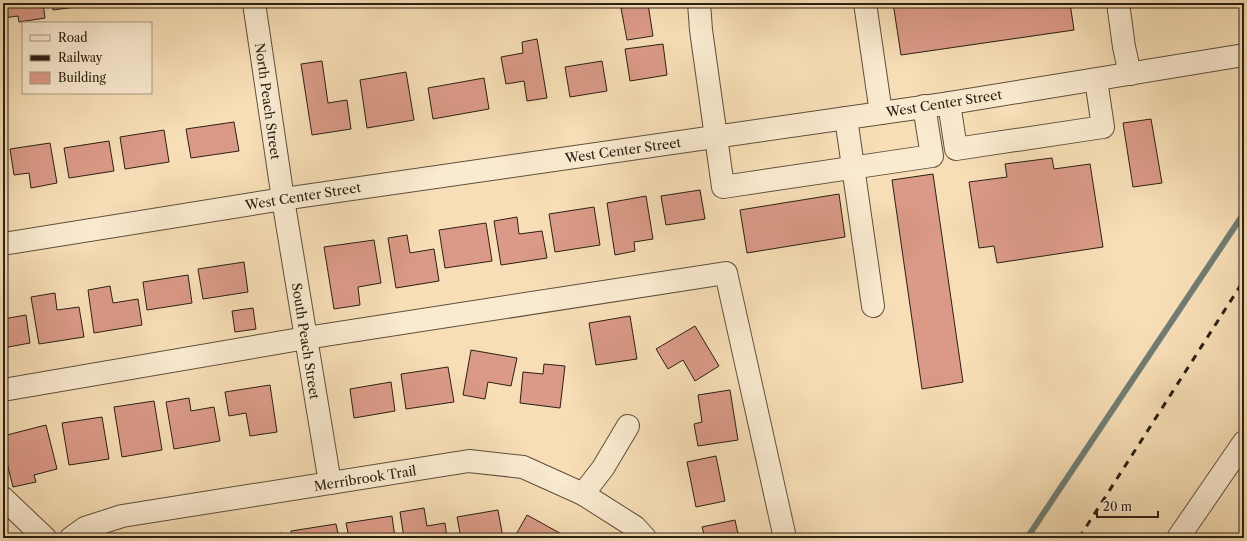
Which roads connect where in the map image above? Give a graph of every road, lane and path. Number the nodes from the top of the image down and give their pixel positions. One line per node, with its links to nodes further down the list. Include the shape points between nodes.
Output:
1 (254, 3): 14 (street, North Peach Street)
2 (699, 3): 12 (street)
3 (866, 3): 10 (street)
4 (1118, 3): 6 (street)
5 (1244, 55): 6 (street, West Center Street)
6 (1130, 74): 7 (street, West Center Street)
7 (1096, 80): 8 (street, West Center Street); 8 (street, via 1103,128 956,150)
8 (949, 103): 9 (street, West Center Street)
9 (924, 106): 10 (street, West Center Street); 13 (street, via 932,156)
10 (881, 112): 11 (street, West Center Street)
11 (846, 118): 12 (street, West Center Street); 13 (street)
12 (716, 136): 13 (street, via 723,187); 14 (street, West Center Street)
13 (854, 169): 16 (street)
14 (283, 199): 15 (street, West Center Street); 17 (street, South Peach Street)
15 (3, 244)
16 (873, 306)
17 (306, 338): 18 (street); 21 (street, South Peach Street); 27 (street, via 726,273)
18 (3, 390)
19 (628, 426): 22 (street, via 603,468)
20 (1244, 442): 28 (street)
21 (330, 483): 22 (street, Merribrook Trail, via 469,461 522,467); 25 (street, Merribrook Trail, via 122,516 85,528)
22 (583, 494): 26 (street, Merribrook Trail, via 635,527)
23 (3, 498): 24 (street)
24 (45, 538)
25 (71, 538)
26 (645, 538)
27 (784, 538)
28 (1178, 538)

